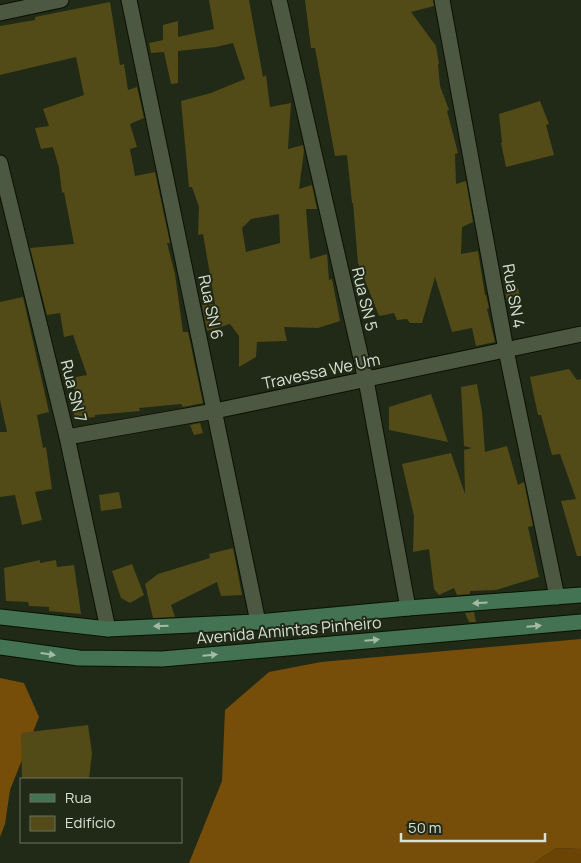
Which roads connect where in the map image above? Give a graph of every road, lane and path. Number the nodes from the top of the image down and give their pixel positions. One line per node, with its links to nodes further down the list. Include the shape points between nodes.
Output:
1 (61, 0): 5 (street)
2 (129, 0): 10 (street, Rua SN 6)
3 (278, 0): 9 (street, Rua SN 5)
4 (442, 0): 8 (street, Rua SN 4)
5 (0, 13)
6 (0, 163): 11 (street, Rua SN 7)
7 (581, 334): 8 (street, Travessa We Um)
8 (506, 350): 9 (street, Travessa We Um); 13 (street, Rua SN 4)
9 (366, 380): 10 (street, Travessa We Um); 14 (street, Rua SN 5)
10 (215, 411): 11 (street, Travessa We Um); 16 (street, Rua SN 6)
11 (67, 437): 18 (street, Rua SN 7)
12 (581, 595): 13 (street, Avenida Amintas Pinheiro)
13 (557, 597): 14 (street, Avenida Amintas Pinheiro, one-way to 14)
14 (408, 608): 16 (street, Avenida Amintas Pinheiro)
15 (0, 617): 18 (street, Avenida Amintas Pinheiro)
16 (258, 622): 18 (street, Avenida Amintas Pinheiro, one-way to 18)
17 (581, 622): 19 (street, Avenida Amintas Pinheiro, one-way to 17, via 79,658 162,659)
18 (108, 629)
19 (0, 647)

